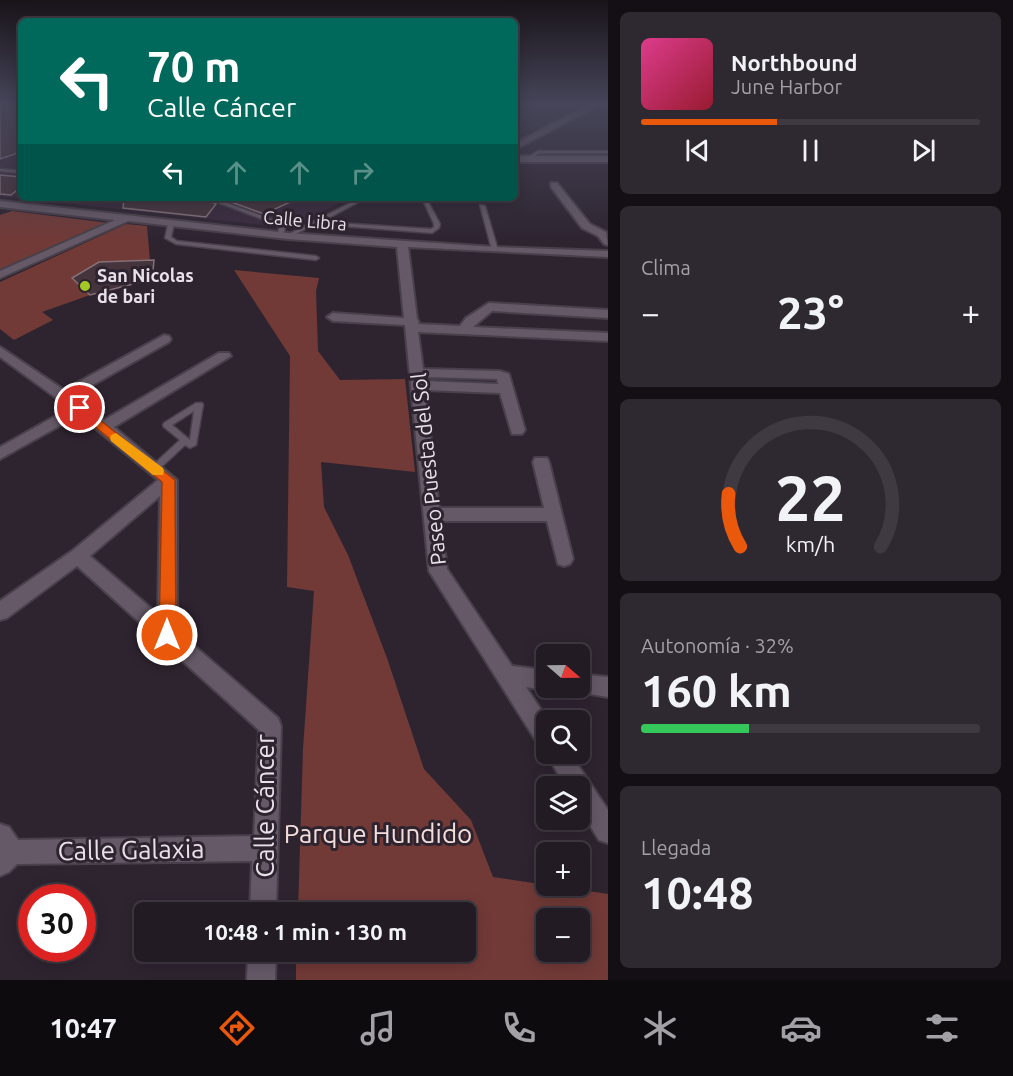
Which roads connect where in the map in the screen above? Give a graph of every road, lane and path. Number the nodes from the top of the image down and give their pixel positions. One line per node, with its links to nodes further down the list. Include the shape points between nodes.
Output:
1 (608, 152): 3 (lane, via 538,152)
2 (518, 159): 3 (street)
3 (527, 159): 4 (street)
4 (608, 159)
5 (18, 169): 6 (lane)
6 (1, 170)
7 (554, 184): 19 (street, via 586,226)
8 (216, 201): 18 (lane, via 278,223)
9 (358, 201): 16 (lane)
10 (426, 201): 16 (lane, via 437,224 432,231)
11 (0, 204): 12 (street, Calle Libra)
12 (12, 205): 14 (street); 15 (street, Calle Libra)
13 (482, 206): 21 (lane)
14 (0, 210)
15 (126, 219): 17 (street, Calle Libra); 24 (street)
16 (316, 223): 18 (lane)
17 (171, 224): 18 (street, Calle Libra); 23 (lane, via 168,238 176,242)
18 (284, 236): 20 (street, Calle Libra)
19 (608, 242)
20 (402, 244): 21 (street, Calle Libra); 27 (street, Paseo Puesta del Sol)
21 (495, 250): 22 (street, Calle Libra)
22 (608, 254)
23 (316, 258)
24 (0, 275)
25 (608, 314): 28 (street, via 489,307)
26 (333, 317): 27 (street)
27 (413, 325): 28 (street); 33 (street, Paseo Puesta del Sol)
28 (465, 329): 29 (street)
29 (608, 338)
30 (164, 339): 34 (street)
31 (224, 356): 36 (street)
32 (3, 357): 34 (street)
33 (419, 379): 37 (street, via 506,389); 43 (street, Paseo Puesta del Sol)
34 (63, 396): 35 (street)
35 (80, 408): 36 (street); 39 (street)
36 (103, 427): 41 (street)
37 (517, 430)
38 (184, 441): 38 (lane, via 168,424 199,405 193,444); 41 (lane)
39 (0, 454)
40 (541, 462): 44 (street)
41 (154, 469): 42 (street)
42 (169, 480): 45 (street); 48 (street)
43 (433, 514): 44 (street); 49 (street, Paseo Puesta del Sol, via 438,572)
44 (554, 515): 46 (street)
45 (78, 556): 47 (street); 48 (street, Calle Cáncer)
46 (564, 559)
47 (0, 612)
48 (167, 635): 56 (street, Calle Cáncer, via 270,726)
49 (506, 675): 50 (street); 53 (street, Paseo Puesta del Sol)
50 (536, 679)
51 (590, 685): 52 (street)
52 (608, 687)
53 (536, 721)
54 (590, 803): 55 (street)
55 (608, 831)
56 (265, 848): 57 (street, Calle Galaxia); 58 (street, Calle Cáncer)
57 (4, 850)
58 (263, 902)
59 (262, 962): 60 (street)
60 (261, 980)

